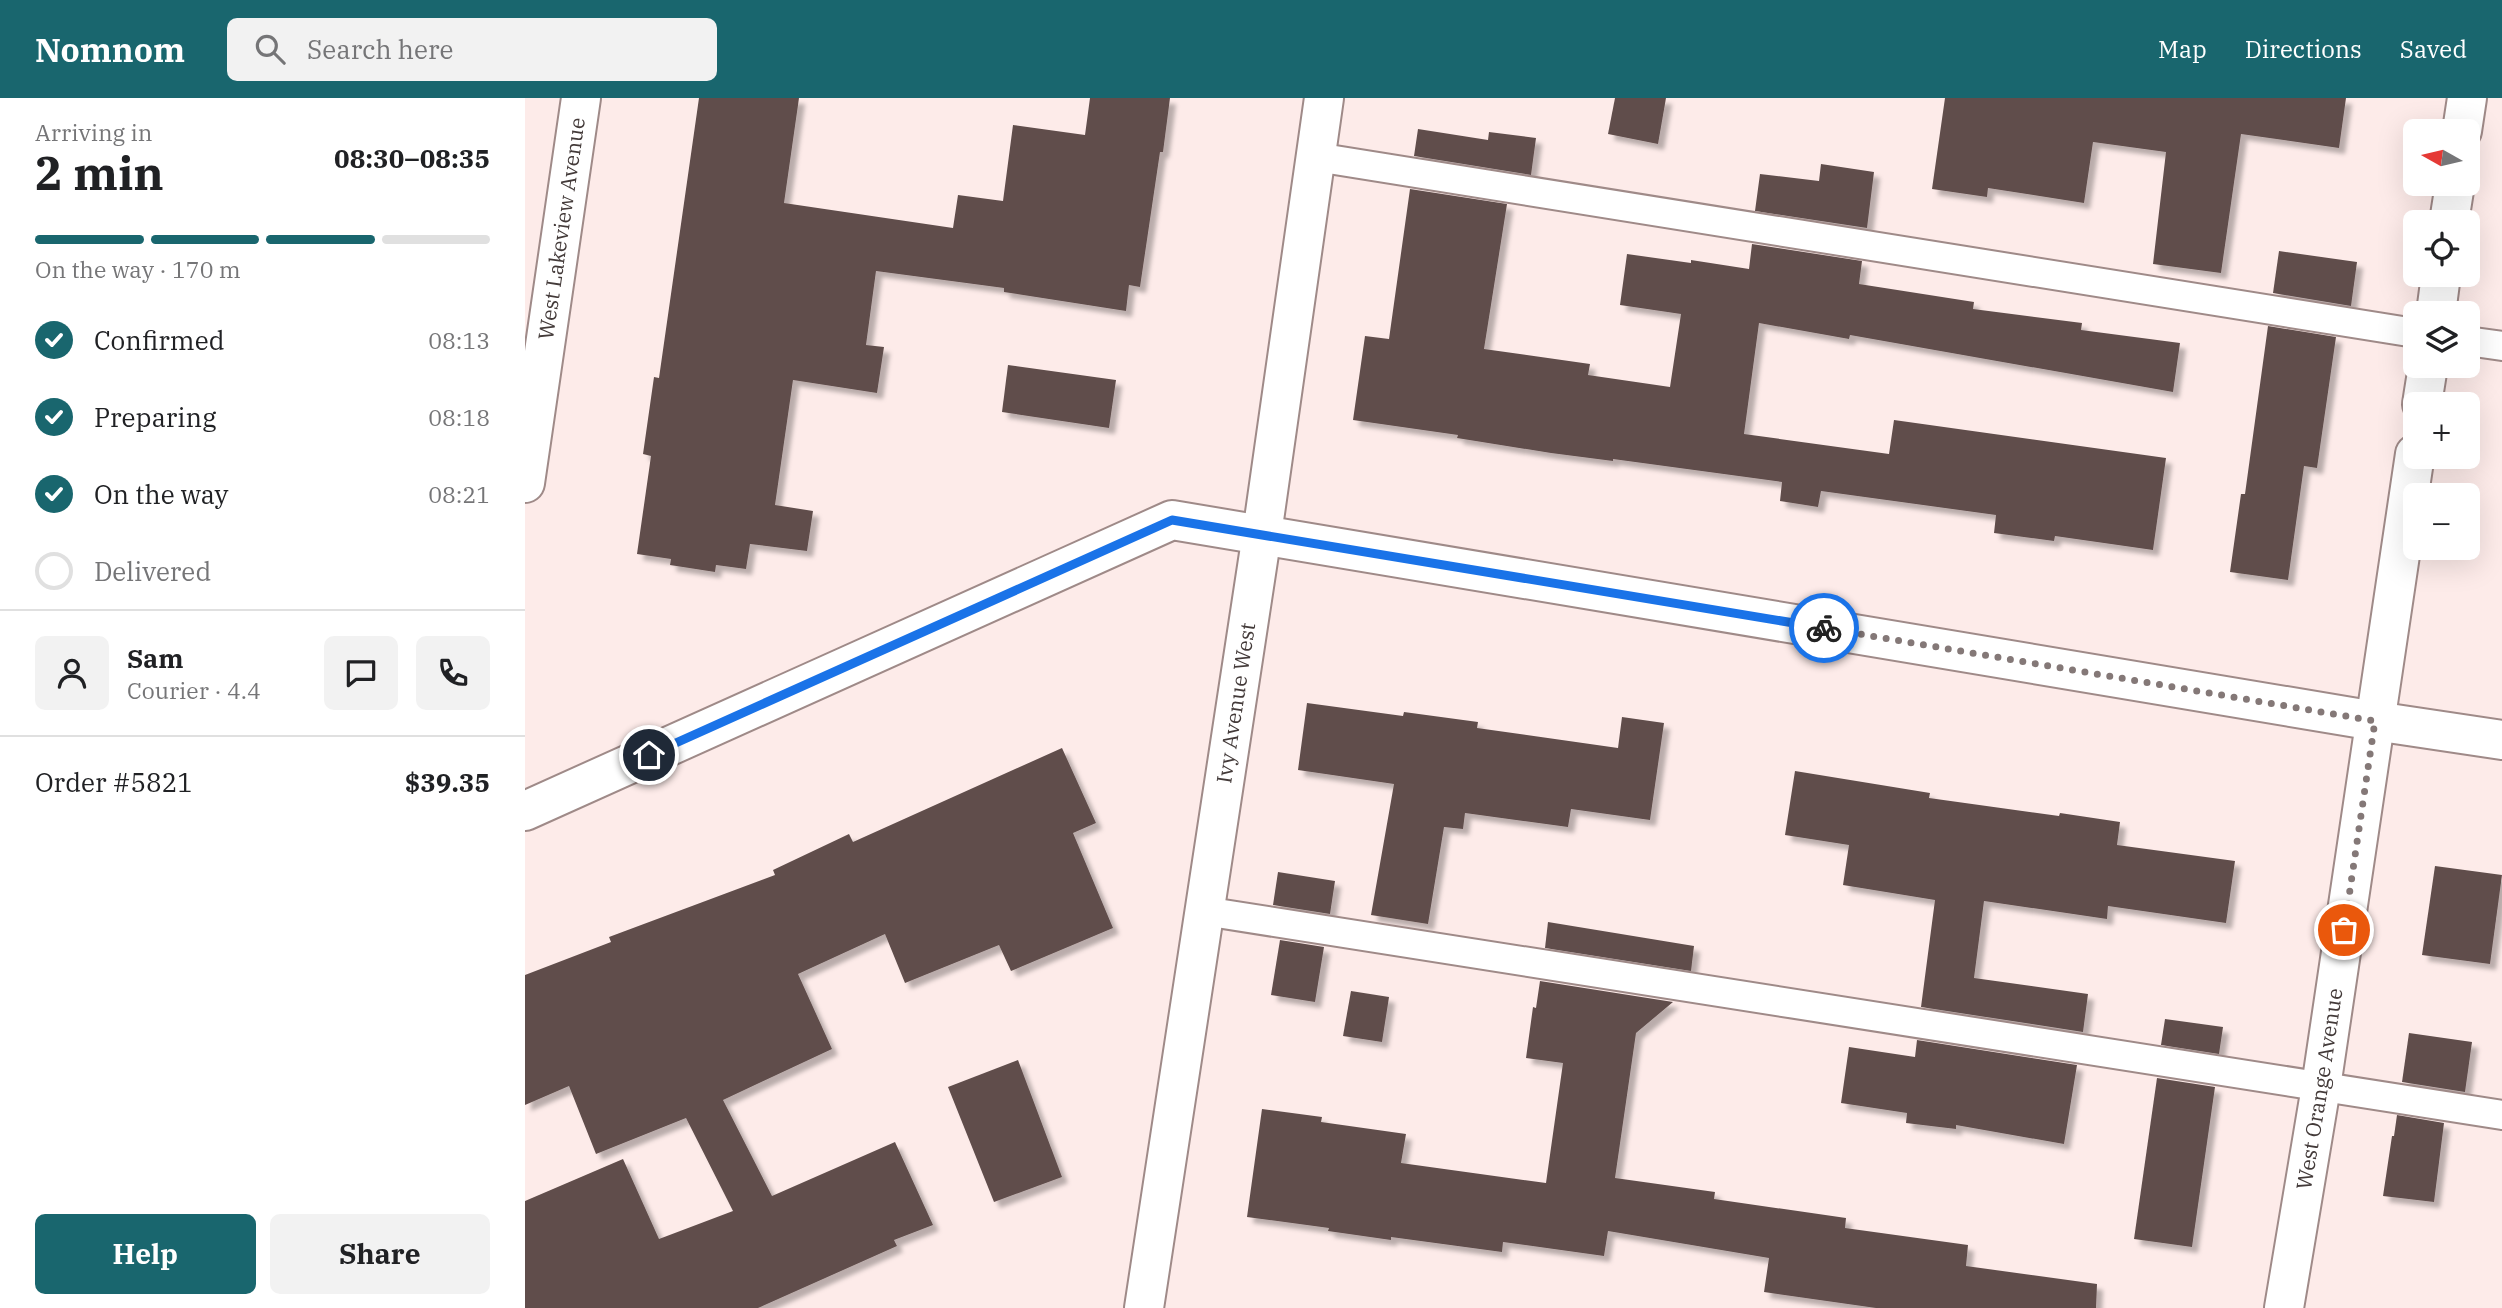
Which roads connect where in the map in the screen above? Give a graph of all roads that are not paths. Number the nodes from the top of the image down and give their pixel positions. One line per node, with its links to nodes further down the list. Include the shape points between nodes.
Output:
1 (581, 98): 10 (street, West Lakeview Avenue)
2 (1324, 98): 5 (street, Ivy Avenue West)
3 (2467, 98): 4 (street)
4 (2464, 119)
5 (1316, 157): 6 (lane); 11 (street, Ivy Avenue West)
6 (2403, 331)
7 (2480, 343): 8 (lane)
8 (2502, 346)
9 (2413, 469): 12 (street, West Orange Avenue)
10 (525, 483)
11 (1262, 534): 12 (street); 14 (street, via 1172,520); 15 (street, Ivy Avenue West)
12 (2375, 721): 13 (street); 16 (street, West Orange Avenue)
13 (2502, 740)
14 (525, 811)
15 (1204, 911): 16 (lane); 18 (street, Ivy Avenue West)
16 (2321, 1087): 17 (lane); 19 (street, West Orange Avenue)
17 (2502, 1115)
18 (1144, 1308)
19 (2284, 1308)

